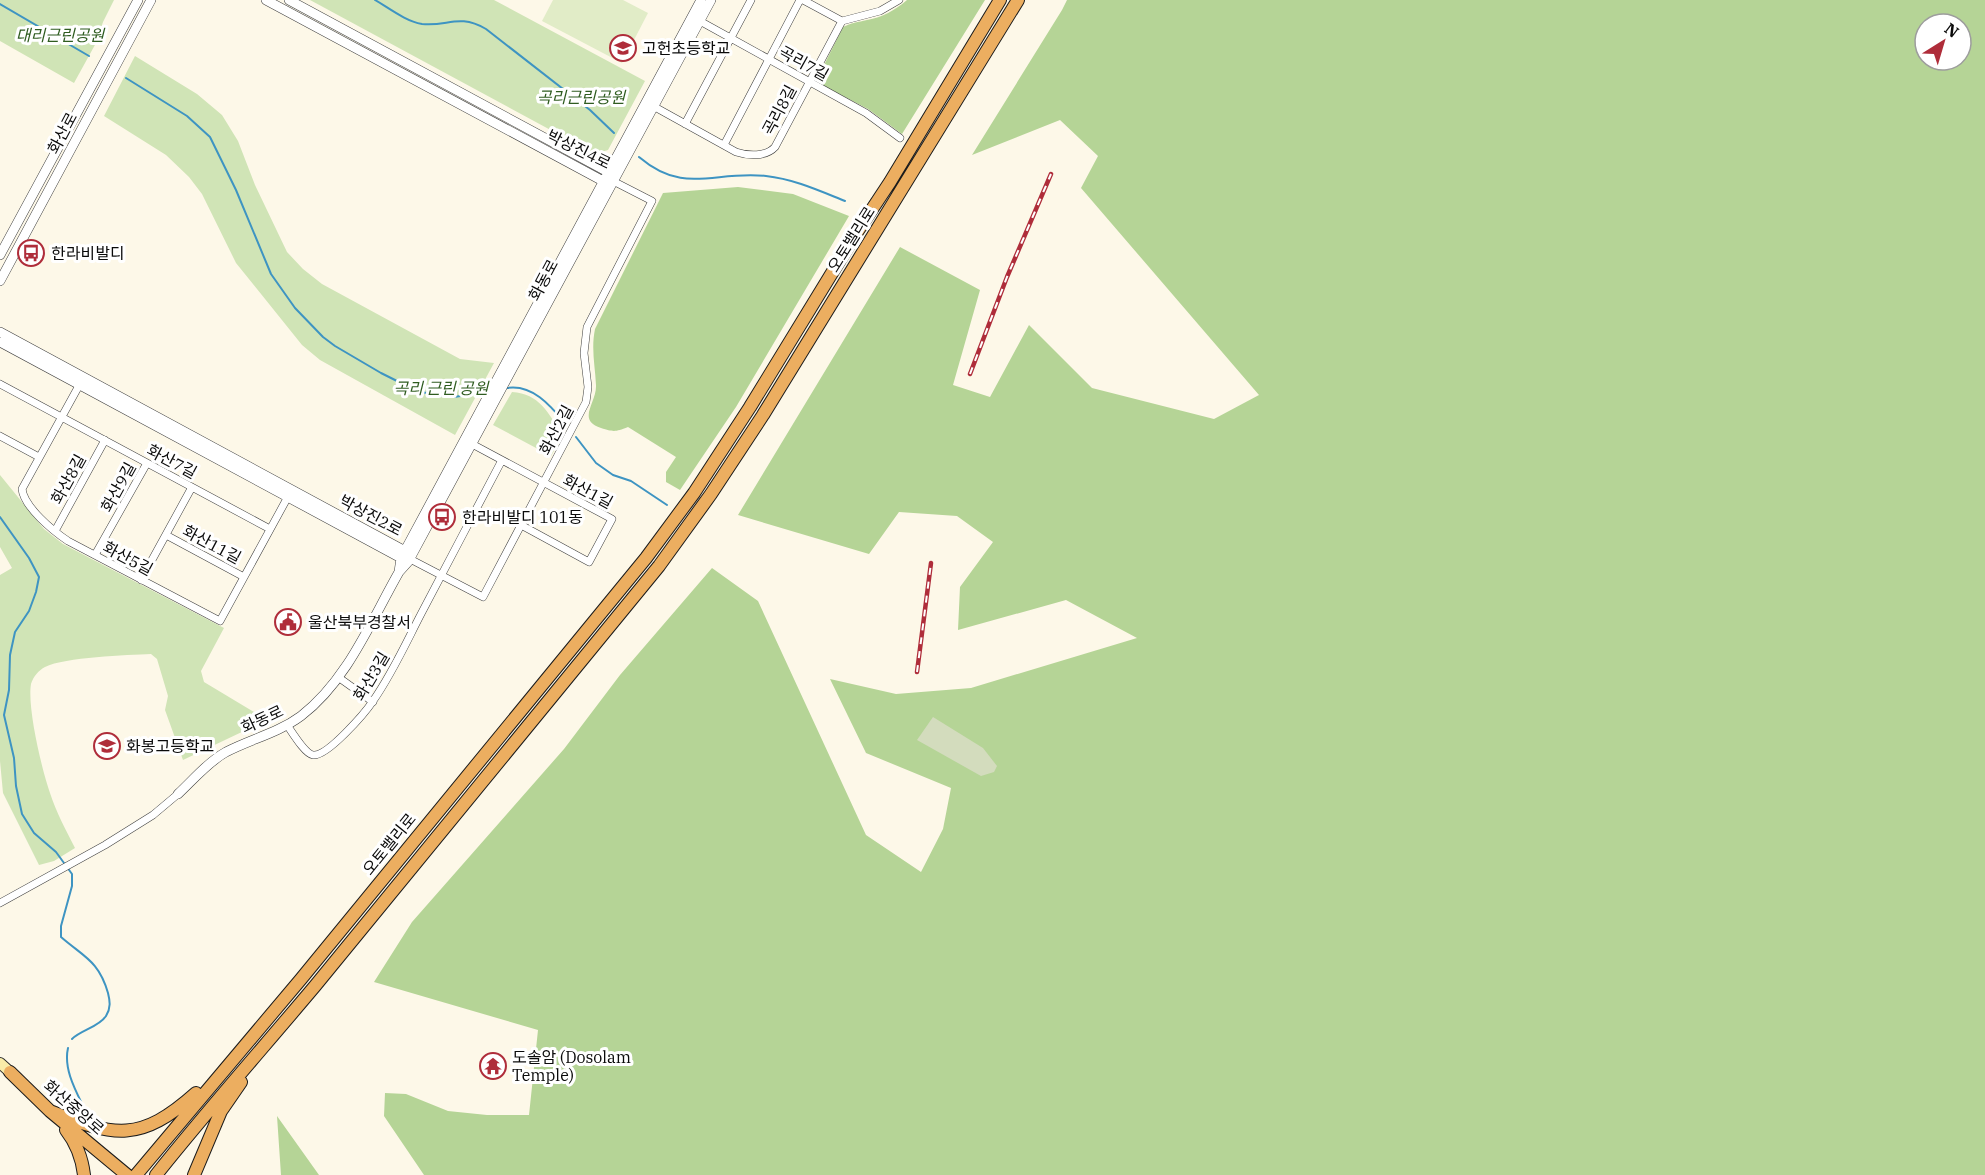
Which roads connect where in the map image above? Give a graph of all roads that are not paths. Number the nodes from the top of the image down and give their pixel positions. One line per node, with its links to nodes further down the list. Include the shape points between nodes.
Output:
1 (138, 0): 22 (street, 화산로)
2 (151, 0): 23 (street, 화산로)
3 (266, 0): 21 (street, 박상진4로)
4 (289, 0): 21 (street, 박상진4로)
5 (701, 0): 12 (street, 화동로)
6 (711, 0): 12 (street, 화동로)
7 (751, 0): 14 (street)
8 (802, 0): 13 (street); 15 (street)
9 (899, 0): 13 (street, via 880,11)
10 (1000, 0): 55 (highway, 오토밸리로, via 750,408 666,532)
11 (1018, 0): 53 (highway, 오토밸리로, via 763,416 682,535)
12 (696, 19): 14 (street, 곡리7길); 17 (street, 화동로); 21 (street, 화동로)
13 (842, 21): 16 (street, 곡리8길)
14 (730, 38): 15 (street, 곡리7길); 18 (street)
15 (769, 59): 16 (street, 곡리7길); 20 (street)
16 (810, 81): 19 (street, 곡리7길); 20 (street, 곡리8길, via 770,152 740,154)
17 (653, 106): 18 (street, 곡리8길); 21 (street, 화동로)
18 (685, 124): 20 (street, 곡리8길)
19 (900, 138)
20 (724, 146)
21 (608, 178): 28 (street, 화동로); 36 (street, 화산2길, via 652,201 587,327 586,402)
22 (0, 255)
23 (0, 281)
24 (0, 332): 26 (street, 박상진2로)
25 (0, 342): 26 (street, 박상진2로)
26 (82, 381): 29 (street, 화산5길); 38 (street, 박상진2로)
27 (0, 384): 29 (street, 화산7길)
28 (491, 399): 32 (street, 화동로); 44 (street, 화동로)
29 (62, 417): 31 (street, 화산7길); 33 (street, 화산5길)
30 (0, 436): 33 (street)
31 (105, 440): 35 (street, 화산7길); 41 (street, 화산8길)
32 (472, 444): 34 (street, 화산1길); 44 (street, 화동로)
33 (39, 457): 41 (street, 화산5길, via 22,493)
34 (502, 460): 36 (street, 화산1길); 45 (street, 화산3길)
35 (147, 463): 37 (street, 화산7길); 43 (street, 화산9길)
36 (543, 483): 39 (street, 화산2길); 39 (street, 화산1길, via 612,519 590,562)
37 (192, 487): 40 (street, 화산7길); 42 (street)
38 (290, 494): 40 (street, 화산5길); 44 (street, 박상진2로)
39 (521, 525): 45 (street, 화산2길, via 483,597)
40 (270, 529): 46 (street, 화산5길)
41 (55, 531): 43 (street, 화산5길)
42 (166, 535): 46 (street, 화산11길); 47 (street)
43 (95, 555): 47 (street, 화산5길)
44 (405, 556): 45 (street, 화산2길); 48 (street, 화동로)
45 (442, 575): 49 (street, 화산3길)
46 (244, 577): 47 (street, 화산5길, via 220,621)
47 (141, 580)
48 (338, 677): 49 (street); 50 (street, 화동로, via 317,701)
49 (373, 702): 50 (street, 화산3길, via 347,732 319,754 307,753)
50 (287, 725): 51 (street, 화동로, via 225,752)
51 (178, 794): 52 (street, 화동로, via 153,815)
52 (0, 903)
53 (267, 1044): 61 (highway, 오토밸리로); 62 (highway, via 221,1111)
54 (0, 1063): 56 (main road, 화산중앙로)
55 (229, 1064): 57 (highway, via 169,1116 144,1127 111,1131); 58 (highway, 오토밸리로)
56 (10, 1072): 57 (highway, 화산중앙로)
57 (50, 1110): 59 (highway, via 74,1140); 60 (highway, 화산중앙로)
58 (139, 1171)
59 (84, 1175)
60 (127, 1175)
61 (156, 1175)
62 (194, 1175)

